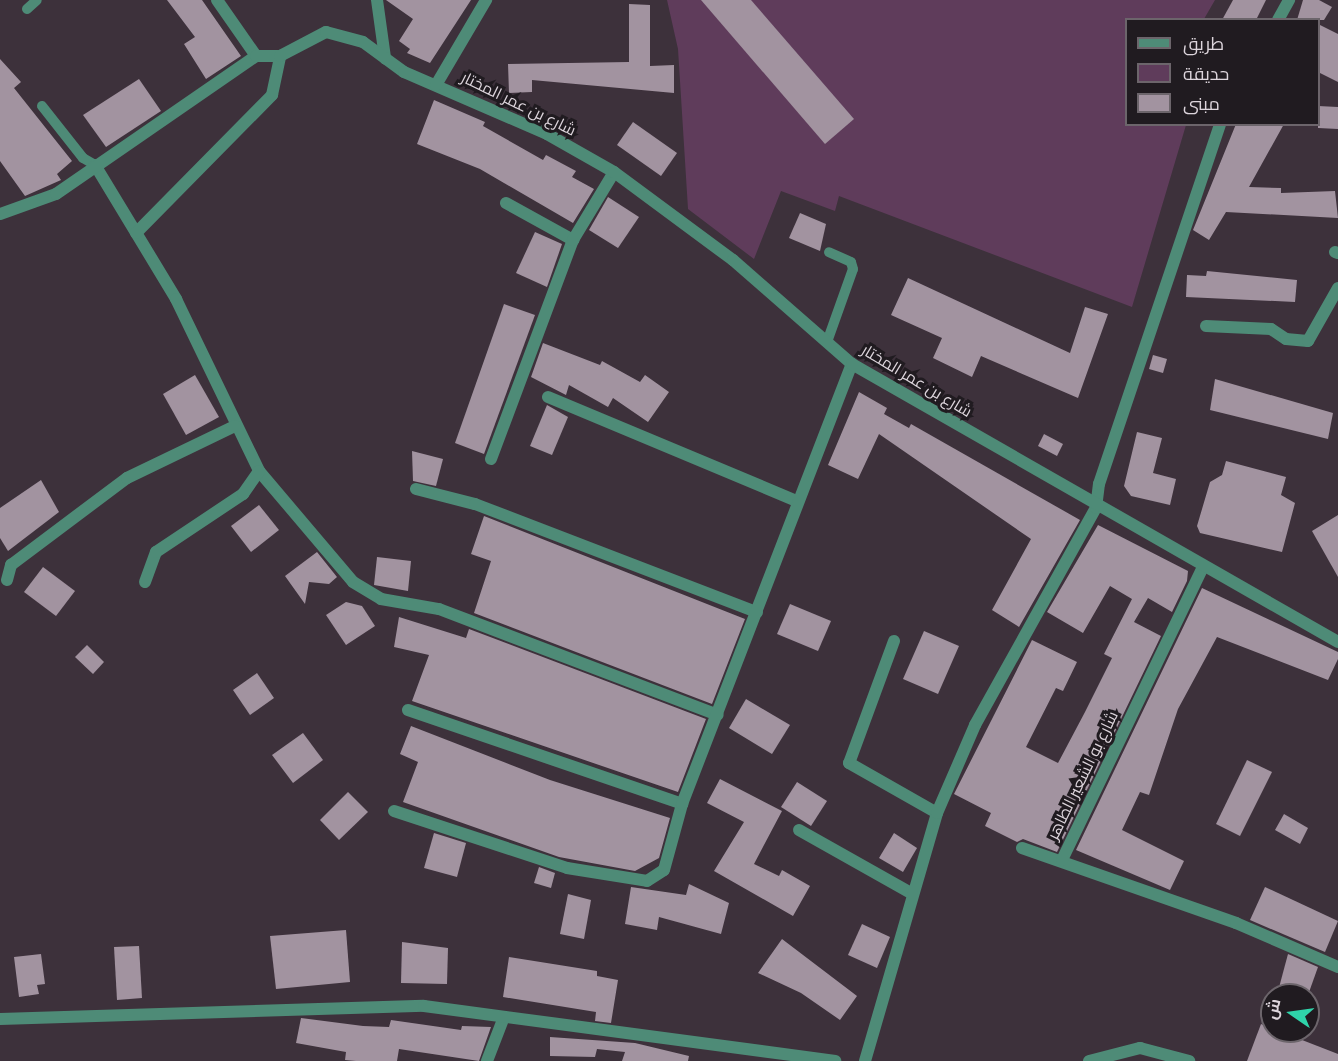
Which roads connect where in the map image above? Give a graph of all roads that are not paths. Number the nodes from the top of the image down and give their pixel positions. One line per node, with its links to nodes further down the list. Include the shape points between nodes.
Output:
1 (37, 0): 6 (lane)
2 (218, 0): 8 (street)
3 (377, 0): 10 (street)
4 (486, 0): 11 (street)
5 (1289, 0): 7 (street)
6 (27, 9)
7 (1279, 18)
8 (256, 56): 9 (street); 14 (street)
9 (280, 56): 10 (street, شارع بن عمر المختار, via 326,32 363,42); 18 (street, via 272,95)
10 (386, 58): 11 (street, شارع بن عمر المختار)
11 (436, 85): 15 (street, شارع بن عمر المختار, via 547,134)
12 (42, 106): 14 (lane, via 83,158)
13 (1219, 126): 31 (street, via 1110,450)
14 (95, 165): 17 (street, via 56,194); 18 (street)
15 (614, 172): 19 (street); 23 (street, شارع بن عمر المختار, via 677,216)
16 (506, 203): 19 (street)
17 (0, 213)
18 (136, 233): 26 (street, via 176,299)
19 (573, 240): 27 (street)
20 (829, 252): 23 (lane, via 851,262 853,269)
21 (1338, 288): 22 (street, via 1308,341 1286,339 1271,330)
22 (1206, 326)
23 (827, 342): 24 (street, شارع بن عمر المختار)
24 (852, 364): 30 (street); 31 (street, شارع بن عمر المختار)
25 (548, 397): 30 (street)
26 (235, 426): 28 (street); 33 (street, via 127,478 11,566)
27 (492, 459)
28 (259, 471): 34 (street, via 243,494 156,552); 39 (street, via 352,582 381,599 439,609)
29 (416, 489): 35 (street, via 475,504)
30 (797, 501): 35 (street)
31 (1096, 508): 32 (street, شارع بن عمر المختار); 42 (street, via 975,725)
32 (1202, 569): 37 (street, شارع بن عمر المختار, via 1312,623); 45 (street, شارع بو الشعير الطاهر)
33 (7, 580)
34 (145, 582)
35 (757, 612): 39 (street)
36 (894, 641): 42 (street, via 849,763)
37 (1338, 642)
38 (408, 710): 40 (street)
39 (717, 715): 40 (street)
40 (682, 804): 41 (street, via 664,870 647,881 504,851)
41 (394, 811)
42 (937, 813): 46 (street)
43 (799, 830): 46 (street)
44 (1022, 848): 45 (street)
45 (1062, 860): 47 (street, شارع بو الشعير الطاهر)
46 (911, 893): 52 (street)
47 (1338, 967)
48 (504, 1017): 49 (street, via 377,1005); 50 (street); 51 (street)
49 (0, 1019)
50 (487, 1061)
51 (835, 1061)
52 (865, 1061)
53 (1089, 1061): 54 (street, via 1140,1048)
54 (1189, 1061)

